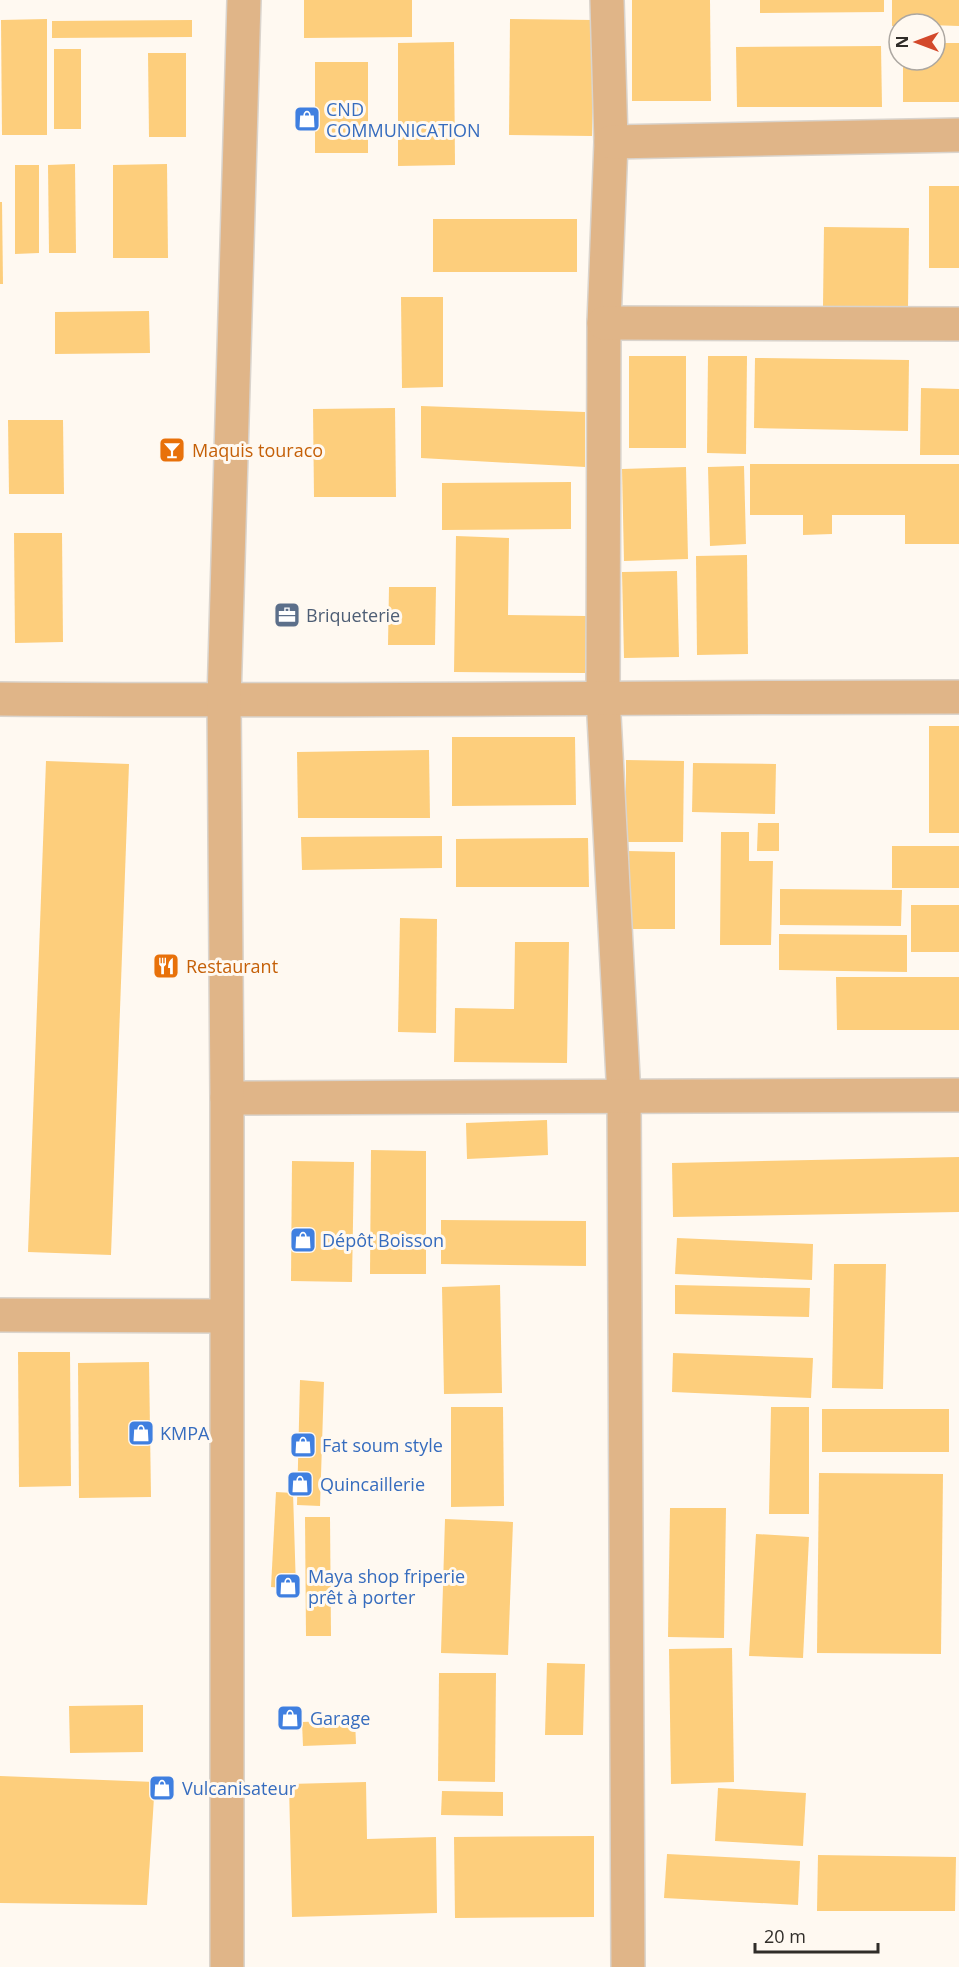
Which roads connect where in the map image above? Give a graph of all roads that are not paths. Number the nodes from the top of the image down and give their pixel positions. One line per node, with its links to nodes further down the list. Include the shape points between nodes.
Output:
1 (244, 0): 10 (street)
2 (607, 0): 4 (street)
3 (959, 135): 4 (street)
4 (611, 142): 5 (street)
5 (604, 323): 6 (street); 7 (street)
6 (959, 324)
7 (603, 697): 8 (street); 10 (street); 12 (street)
8 (959, 697)
9 (0, 699): 10 (street)
10 (224, 701): 13 (street)
11 (959, 1095): 12 (street)
12 (624, 1096): 13 (street); 17 (street)
13 (227, 1098): 15 (street)
14 (0, 1315): 15 (street)
15 (226, 1316): 16 (street)
16 (227, 1967)
17 (628, 1967)

